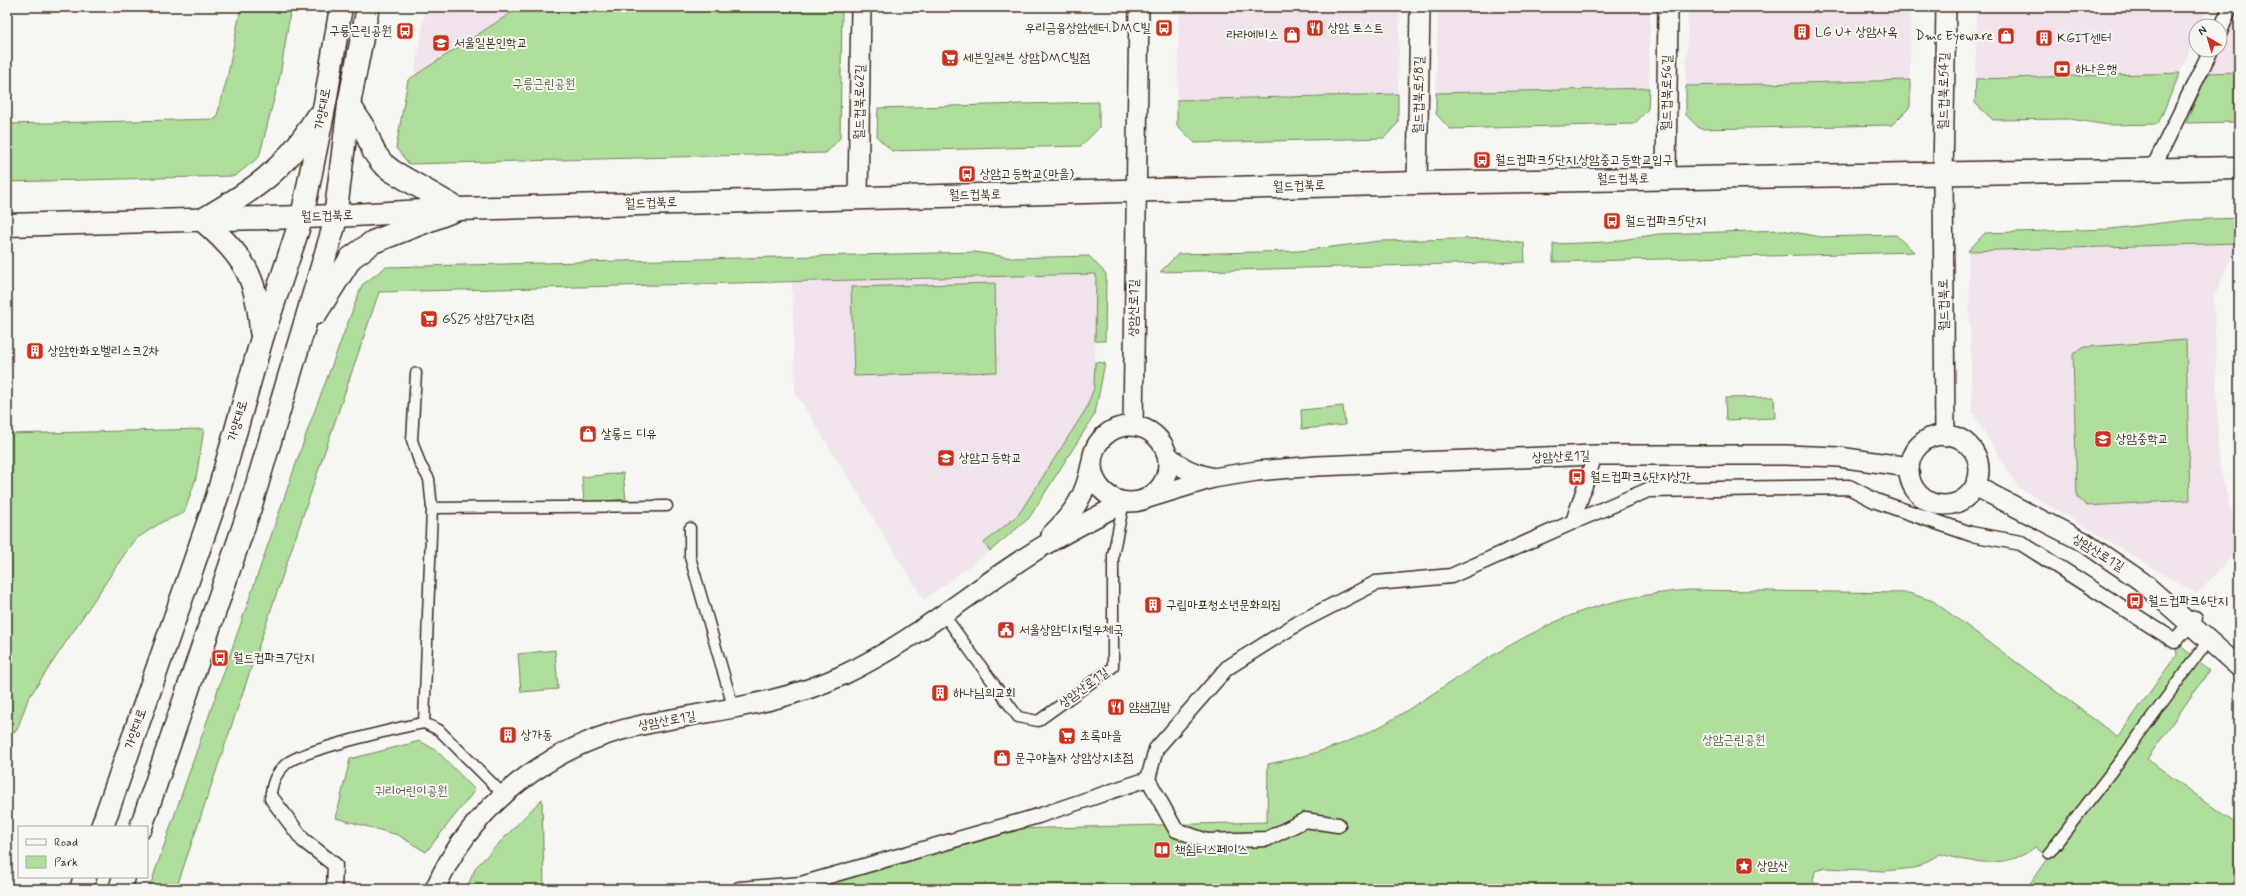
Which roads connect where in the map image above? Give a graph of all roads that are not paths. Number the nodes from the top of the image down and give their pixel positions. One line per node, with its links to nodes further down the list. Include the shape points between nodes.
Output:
1 (341, 7): 11 (main road, 가양대로)
2 (368, 7): 12 (main road, 가양대로)
3 (861, 7): 19 (street, 월드컵북로62길)
4 (1139, 7): 18 (street, 상암산로1길)
5 (1420, 7): 17 (street, 월드컵북로58길)
6 (1668, 7): 16 (street, 월드컵북로56길)
7 (1946, 7): 15 (street, 월드컵북로54길)
8 (2230, 7): 9 (street)
9 (2226, 18)
10 (2207, 58): 14 (street)
11 (325, 103): 22 (main road, 가양대로); 23 (main road, via 303,141 275,172 242,197)
12 (349, 104): 20 (main road, via 382,163); 21 (main road, 가양대로)
13 (2239, 168): 14 (main road, 월드컵북로)
14 (2152, 170): 15 (main road, 월드컵북로)
15 (1943, 174): 16 (main road, 월드컵북로); 29 (street, 월드컵북로)
16 (1666, 178): 17 (main road, 월드컵북로)
17 (1417, 182): 18 (main road, 월드컵북로)
18 (1135, 191): 19 (main road, 월드컵북로); 28 (street, 상암산로1길)
19 (858, 197): 20 (main road, 월드컵북로)
20 (458, 209): 21 (main road, 월드컵북로); 26 (main road, via 373,242 352,258 320,306)
21 (336, 216): 22 (main road, 월드컵북로); 26 (main road, 가양대로, via 322,270)
22 (302, 217): 23 (main road, 월드컵북로); 25 (main road, 가양대로)
23 (202, 220): 24 (main road, 월드컵북로); 25 (main road, via 228,242 248,271 259,304)
24 (7, 225)
25 (262, 338): 52 (main road, 가양대로, via 217,497)
26 (296, 349): 53 (main road, 가양대로, via 250,508)
27 (416, 373): 39 (lane, via 412,440 420,464 429,479)
28 (1133, 426): 30 (street, via 1147,430 1160,441); 32 (street, via 1111,431 1100,439)
29 (1945, 436): 33 (street, via 1932,438 1921,444 1913,454); 35 (street, via 1962,441 1974,453 1978,464)
30 (1166, 453): 34 (street, via 1176,464 1189,471); 36 (street, via 1166,475 1160,487)
31 (1595, 455): 33 (street, 상암산로1길, via 1839,457); 34 (street, 상암산로1길, via 1317,466); 40 (street)
32 (1091, 465): 37 (street, via 1095,481 1103,492); 42 (street, via 1087,487 1078,503 1064,522)
33 (1909, 467): 35 (street, via 1910,479 1915,490 1934,504 1958,502 1968,496)
34 (1213, 478): 36 (street, 상암산로1길)
35 (1975, 486): 44 (street, 상암산로1길, via 2084,542)
36 (1148, 498): 37 (street)
37 (1124, 502): 42 (street); 43 (lane, 상암산로1길, via 1113,555 1113,667 1038,721 1018,717)
38 (667, 506): 39 (lane)
39 (432, 508): 48 (lane)
40 (1573, 522): 44 (street, via 1648,490 1849,487 1876,501 1971,534 2021,543 2175,641); 49 (street, via 1451,576 1376,583 1300,622 1226,668 1156,749)
41 (690, 528): 47 (lane, via 690,557)
42 (1035, 551): 43 (street, 상암산로1길)
43 (944, 615): 47 (street, 상암산로1길, via 900,644 842,675 803,691)
44 (2193, 621): 45 (street, 상암산로1길)
45 (2209, 638): 46 (street, 상암산로1길); 55 (lane)
46 (2239, 666)
47 (734, 710): 50 (street, 상암산로1길, via 640,726 598,738 560,755 527,775)
48 (424, 723): 50 (lane, via 439,730); 51 (lane, via 313,751 287,762 273,779)
49 (1148, 779): 54 (street, via 1176,830 1207,841 1267,839 1305,820); 62 (street, via 1038,816 801,884)
50 (503, 794): 61 (street, 상암산로1길, via 476,824)
51 (271, 799): 60 (street, via 303,840 335,865)
52 (102, 826)
53 (141, 826)
54 (1338, 826)
55 (2049, 853)
56 (85, 878): 58 (main road)
57 (124, 878): 59 (main road)
58 (81, 889)
59 (120, 889)
60 (334, 889)
61 (435, 889)
62 (739, 889)

